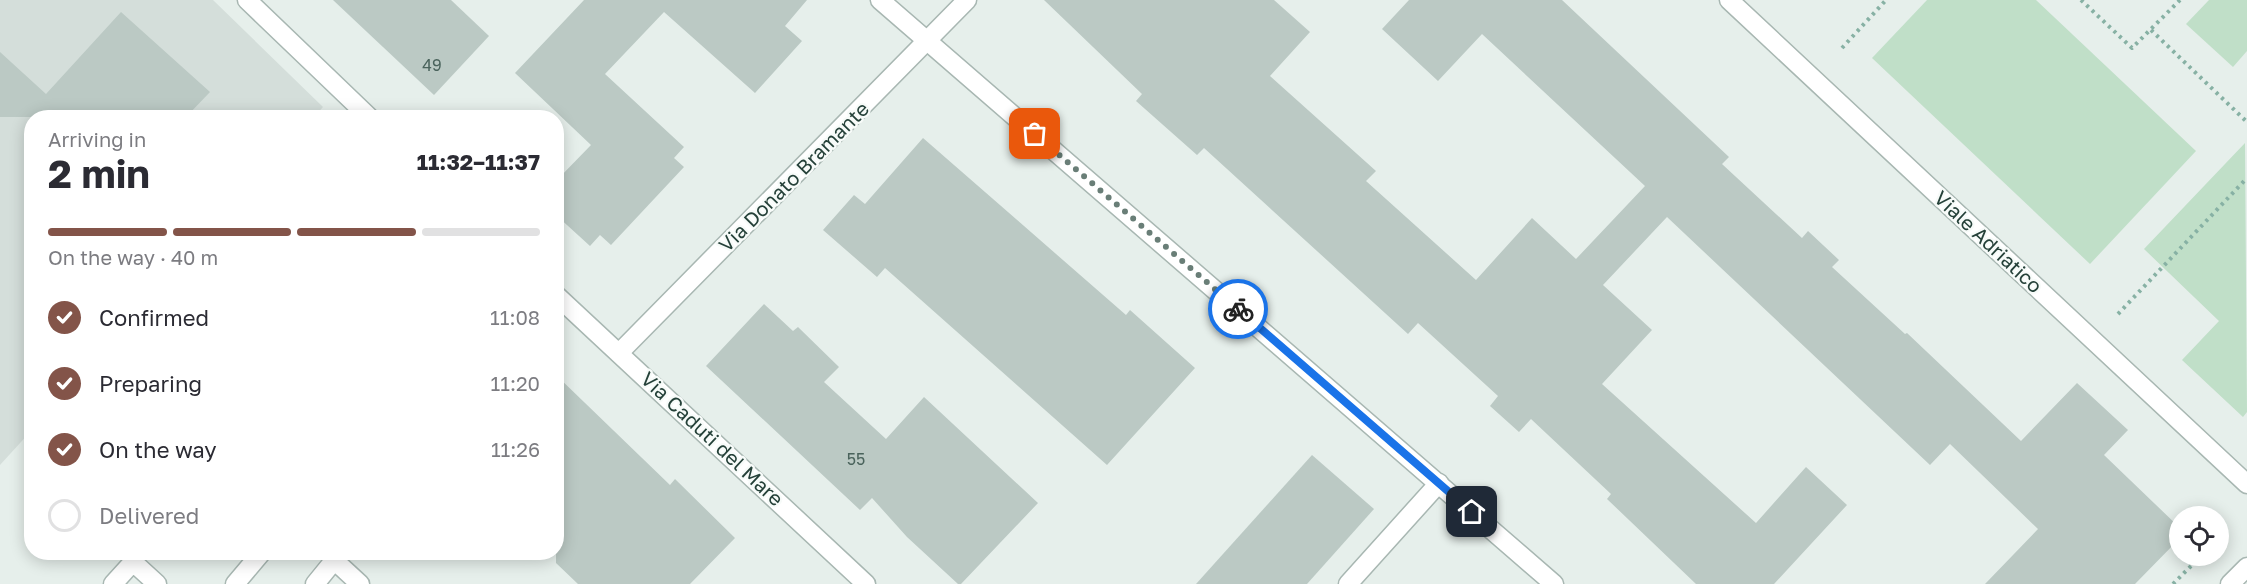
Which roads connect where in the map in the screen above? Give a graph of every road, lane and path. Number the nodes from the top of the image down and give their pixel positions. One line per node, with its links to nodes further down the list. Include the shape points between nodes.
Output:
1 (247, 0): 11 (street)
2 (880, 0): 9 (street)
3 (967, 0): 9 (street, Via Donato Bramante)
4 (1730, 0): 15 (street, Viale Adriatico)
5 (1886, 0): 10 (path)
6 (2081, 0): 8 (path, via 2132,48)
7 (2180, 0): 8 (path)
8 (2151, 30): 12 (path)
9 (927, 41): 16 (street, Via Donato Bramante); 17 (street)
10 (1842, 48)
11 (362, 110)
12 (2247, 122)
13 (2247, 178): 15 (path)
14 (564, 303): 16 (street, Via Caduti del Mare)
15 (2093, 341): 18 (street, Viale Adriatico)
16 (619, 353): 29 (street, Via Caduti del Mare)
17 (1439, 483): 30 (street); 31 (street)
18 (2247, 484)
19 (255, 560): 26 (street)
20 (335, 560): 27 (street)
21 (341, 560): 28 (street)
22 (2191, 566): 32 (path)
23 (2247, 567): 33 (street)
24 (113, 584): 25 (street, via 134,561)
25 (157, 584)
26 (235, 584)
27 (315, 584)
28 (360, 584)
29 (866, 584)
30 (1348, 584)
31 (1554, 584)
32 (2174, 584)
33 (2230, 584)

